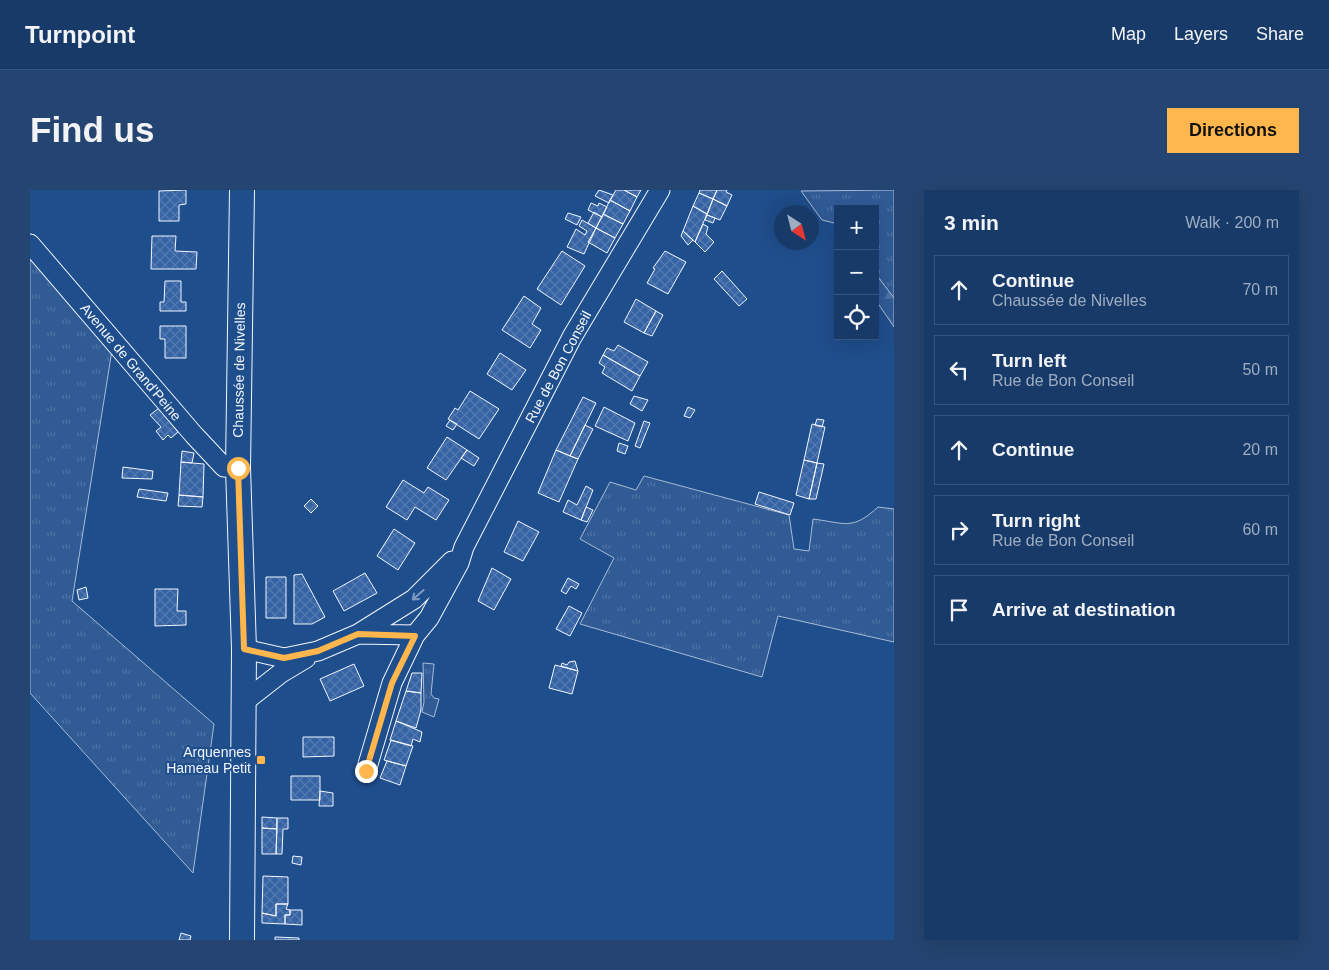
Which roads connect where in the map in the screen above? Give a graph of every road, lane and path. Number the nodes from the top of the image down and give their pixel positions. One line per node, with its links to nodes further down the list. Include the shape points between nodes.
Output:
1 (242, 190): 4 (main road, Chaussée de Nivelles)
2 (660, 190): 5 (street, Rue de Bon Conseil, via 572,338)
3 (30, 244): 4 (street, Avenue de Grand'Peine, via 194,435 224,467)
4 (238, 468): 8 (main road, Chaussée de Nivelles)
5 (464, 547): 6 (street, Rue de Bon Conseil, one-way to 6, via 414,599); 7 (street, Rue de Bon Conseil, via 459,563 429,618)
6 (358, 634): 7 (street); 9 (street, Rue de Bon Conseil)
7 (415, 636): 11 (street, Rue de Bon Conseil, via 392,683)
8 (244, 649): 9 (street, Rue de Bon Conseil, via 284,658); 10 (main road, Chaussée de Nivelles)
9 (318, 651): 10 (street, via 281,673)
10 (244, 702): 12 (main road, Chaussée de Nivelles)
11 (366, 771)
12 (242, 940)

